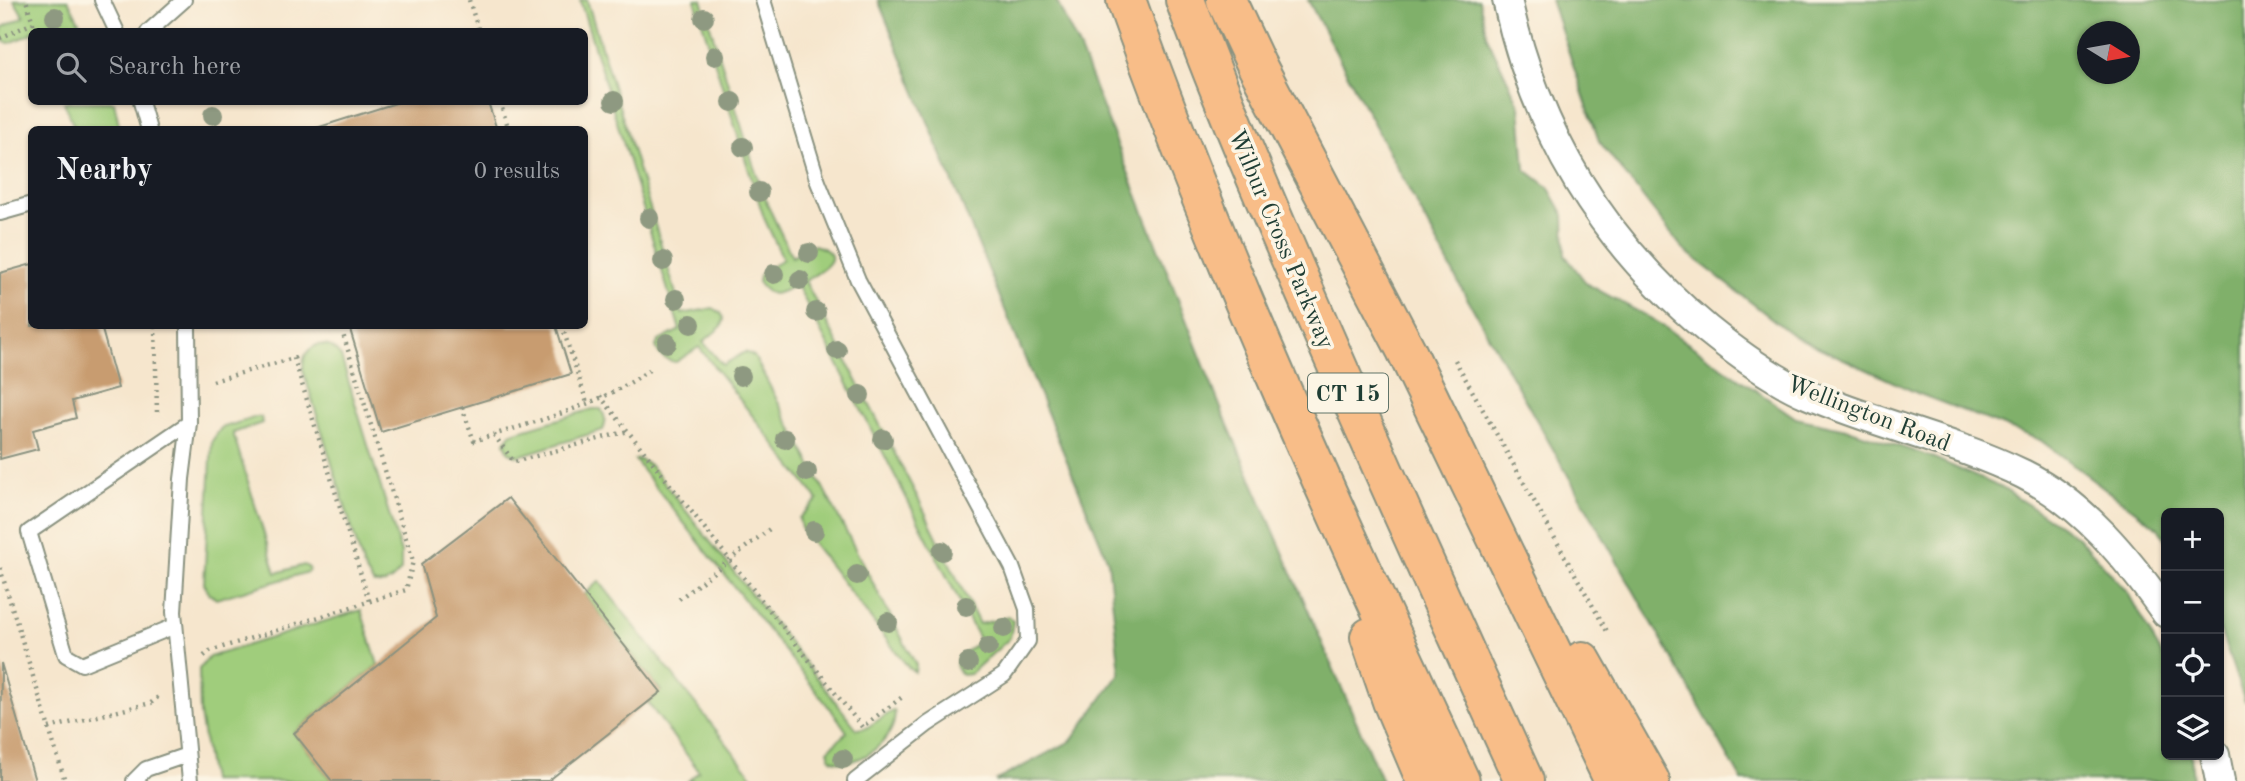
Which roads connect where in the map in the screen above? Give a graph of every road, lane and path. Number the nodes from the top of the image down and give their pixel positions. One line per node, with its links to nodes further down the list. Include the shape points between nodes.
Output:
1 (26, 0): 13 (path, via 33,23)
2 (102, 0): 10 (lane)
3 (184, 0): 11 (lane)
4 (469, 0): 12 (path)
5 (763, 0): 52 (lane, via 818,182 859,280 1012,567 1027,609 1028,641 1004,675 928,724)
6 (1126, 0): 33 (highway, CT 15, via 1200,195)
7 (1185, 0): 55 (highway, Wilbur Cross Parkway / CT 15, via 1267,207)
8 (1226, 0): 24 (highway)
9 (1507, 0): 41 (street, Wellington Road, via 1530,82 1549,128 1598,212 1658,286 1727,346 1808,394 2025,475 2061,498 2124,555)
10 (115, 28)
11 (152, 28)
12 (478, 28)
13 (0, 38)
14 (142, 105): 16 (lane)
15 (501, 105): 17 (path)
16 (148, 126)
17 (508, 126)
18 (28, 205): 19 (lane)
19 (0, 213)
20 (155, 329): 31 (path)
21 (188, 329): 32 (lane)
22 (563, 329): 29 (path)
23 (343, 334): 40 (path, via 413,561 407,590)
24 (1406, 350): 56 (highway); 57 (highway)
25 (294, 358): 40 (path)
26 (1455, 359): 43 (path)
27 (649, 370): 28 (path)
28 (600, 397): 29 (path); 34 (path)
29 (587, 403): 35 (path)
30 (462, 407): 35 (path, via 474,441)
31 (157, 413)
32 (189, 424): 42 (lane); 42 (lane, via 29,532 66,654 82,664)
33 (1299, 426): 53 (highway, via 1392,701); 54 (highway, CT 15)
34 (628, 431): 35 (path, via 514,462); 37 (path)
35 (494, 435)
36 (772, 527): 37 (path)
37 (729, 560): 39 (path); 45 (path, via 862,727)
38 (0, 568): 46 (path)
39 (679, 599)
40 (369, 601): 44 (path, via 210,651)
41 (2161, 606)
42 (175, 626): 44 (lane)
43 (1609, 636)
44 (180, 679): 46 (path, via 151,703); 47 (lane)
45 (905, 695)
46 (49, 729): 49 (path)
47 (187, 755): 50 (lane, via 146,769); 51 (lane)
48 (2216, 760): 58 (street)
49 (65, 781)
50 (134, 781)
51 (190, 781)
52 (855, 781)
53 (1426, 781)
54 (1460, 781)
55 (1524, 781)
56 (1614, 781)
57 (1650, 781)
58 (2220, 781)

